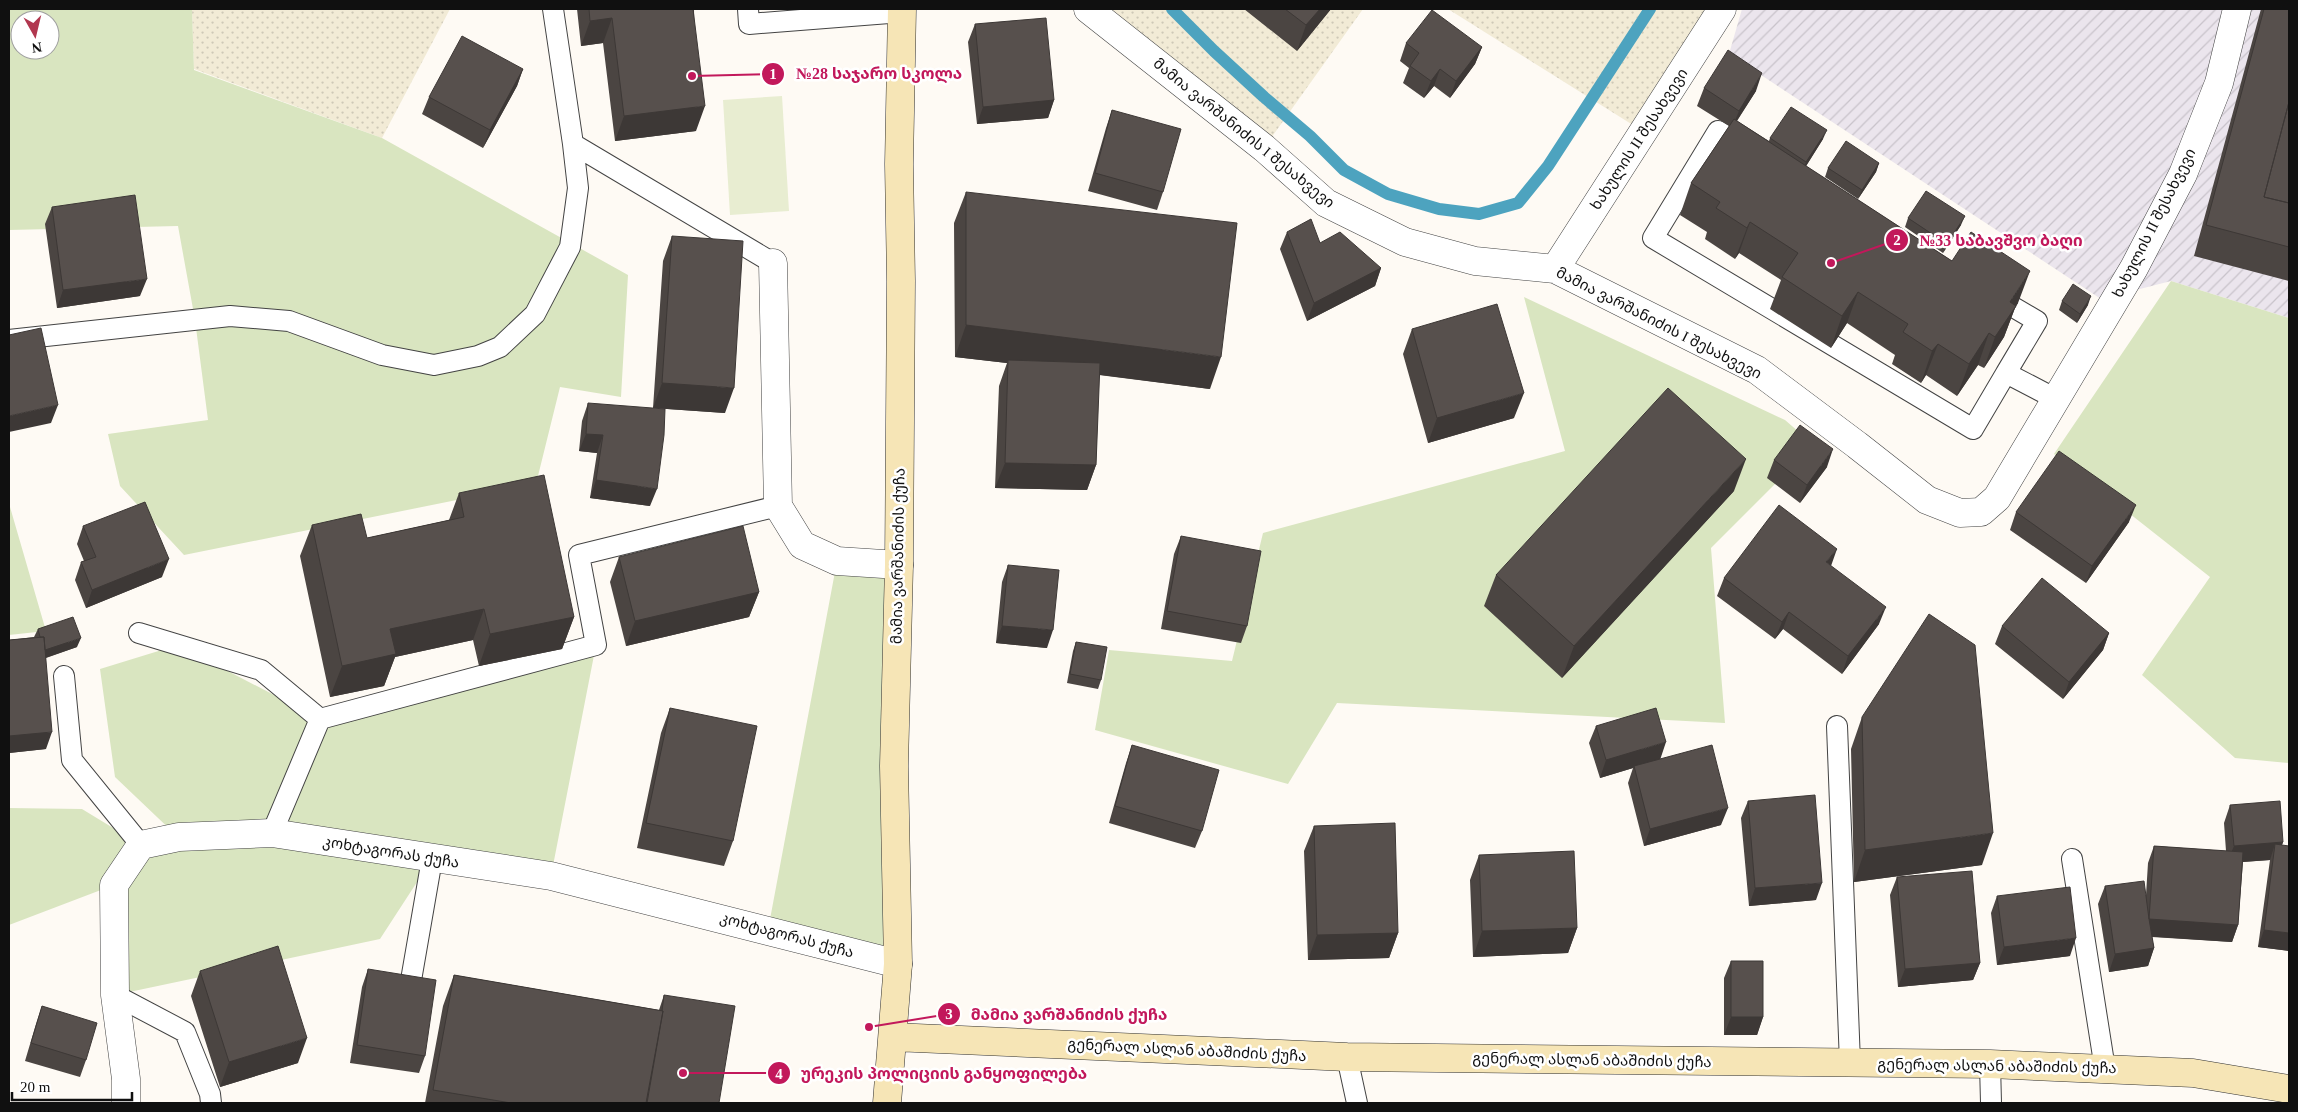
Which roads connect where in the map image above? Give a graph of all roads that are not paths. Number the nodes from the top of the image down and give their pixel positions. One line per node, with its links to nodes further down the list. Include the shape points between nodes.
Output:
1 (553, 9): 7 (lane)
2 (748, 9): 6 (lane, via 749,24)
3 (1088, 9): 10 (street, მამია ვარშანიძის I შესახვევი, via 1264,148 1326,203 1405,242 1475,261)
4 (1722, 9): 10 (street, ხახულის II შესახვევი)
5 (2237, 9): 14 (street, ხახულის II შესახვევი, via 2219,83 2183,174 2134,268)
6 (902, 10): 16 (street, მამია ვარშანიძის ქუჩა)
7 (573, 144): 9 (lane); 12 (lane, via 578,188 570,247 535,314 500,347 478,356 434,365 382,356 289,321 230,316)
8 (1760, 156): 13 (lane, via 1718,131 1653,238 1973,429)
9 (773, 263): 15 (street)
10 (1555, 269): 14 (street, მამია ვარშანიძის I შესახვევი, via 1757,370 1927,500 1960,513 1981,512 1997,498)
11 (1978, 286): 13 (lane, via 2037,321)
12 (9, 340)
13 (2006, 373): 14 (lane)
14 (2056, 399)
15 (778, 506): 16 (street, via 802,545 836,560); 19 (lane, via 579,555 596,645)
16 (899, 565): 25 (street, მამია ვარშანიძის ქუჩა, via 894,766)
17 (139, 633): 19 (lane, via 261,670)
18 (64, 676): 22 (lane, via 72,760)
19 (320, 719): 21 (lane)
20 (1837, 726): 30 (lane)
21 (272, 833): 22 (street, კოხტაგორას ქუჩა, via 178,837); 23 (street, კოხტაგორას ქუჩა)
22 (140, 845): 27 (street, via 114,885)
23 (432, 859): 25 (street, კოხტაგორას ქუჩა, via 551,876); 26 (lane)
24 (2072, 859): 32 (lane)
25 (898, 964): 28 (street, მამია ვარშანიძის ქუჩა)
26 (410, 986)
27 (115, 995): 34 (street); 35 (lane, via 185,1032)
28 (893, 1037): 29 (street, გენერალ ასლან აბაშიძის ქუჩა); 36 (street, მამია ვარშანიძის ქუჩა)
29 (1347, 1058): 30 (street, გენერალ ასლან აბაშიძის ქუჩა); 37 (lane)
30 (1850, 1063): 31 (street, გენერალ ასლან აბაშიძის ქუჩა)
31 (1990, 1064): 32 (street, გენერალ ასლან აბაშიძის ქუჩა); 38 (lane)
32 (2105, 1069): 33 (street, გენერალ ასლან აბაშიძის ქუჩა, via 2192,1073)
33 (2289, 1089)
34 (126, 1103)
35 (211, 1103)
36 (887, 1103)
37 (1357, 1103)
38 (1991, 1103)

